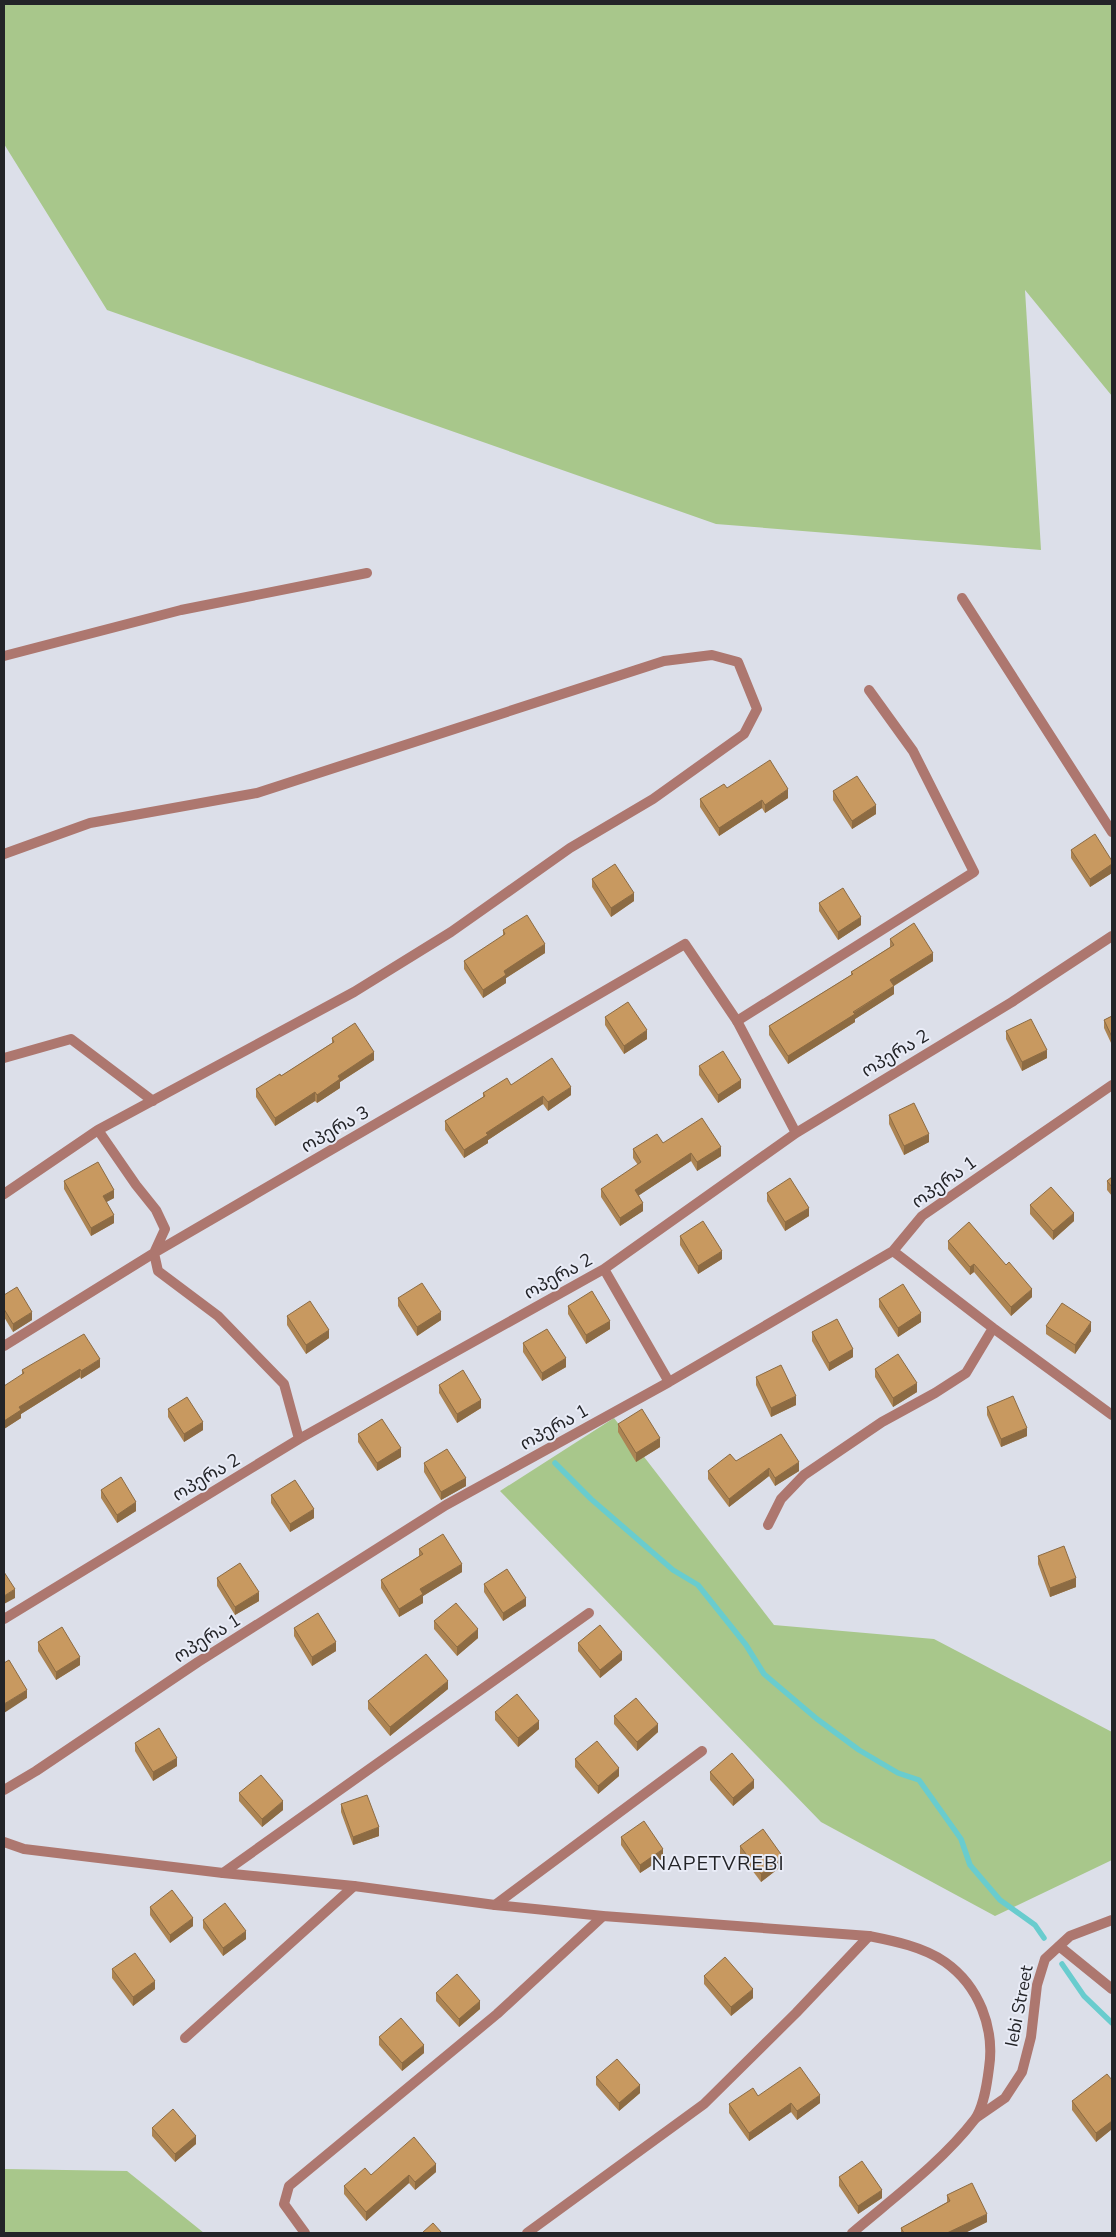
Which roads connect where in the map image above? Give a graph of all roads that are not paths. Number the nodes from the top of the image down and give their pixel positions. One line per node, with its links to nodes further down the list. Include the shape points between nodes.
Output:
1 (367, 573): 3 (street, via 181,610)
2 (962, 598): 5 (street)
3 (4, 656)
4 (869, 690): 8 (street, via 913,751 974,872)
5 (1112, 832)
6 (4, 854): 11 (street, via 90,823 257,794 664,661 712,654 738,662 757,709 744,734 653,799 570,848 451,932 354,992)
7 (1112, 936): 13 (street, ოპერა 2, via 1012,1002)
8 (737, 1021): 13 (street); 16 (street, ოპერა 3, via 685,944)
9 (4, 1058): 11 (street, via 71,1039)
10 (1112, 1085): 15 (street, ოპერა 1, via 922,1216)
11 (153, 1101): 12 (street)
12 (98, 1130): 14 (street); 16 (street, via 156,1210 165,1229)
13 (796, 1133): 17 (street, ოპერა 2)
14 (4, 1194)
15 (893, 1251): 18 (street); 20 (street, ოპერა 1)
16 (154, 1253): 19 (street, ოპერა 3); 22 (street, via 158,1271 218,1316 284,1384)
17 (604, 1268): 20 (street); 22 (street, ოპერა 2)
18 (993, 1328): 21 (street); 23 (street, via 966,1373 882,1422 804,1475 781,1499)
19 (4, 1346)
20 (669, 1382): 27 (street, ოპერა 1, via 446,1505)
21 (1112, 1415)
22 (299, 1440): 25 (street, ოპერა 2)
23 (768, 1525)
24 (589, 1613): 29 (street)
25 (4, 1619)
26 (702, 1751): 31 (street)
27 (4, 1790)
28 (4, 1842): 29 (street, via 24,1849)
29 (223, 1873): 30 (street)
30 (354, 1886): 31 (street); 37 (street)
31 (495, 1905): 32 (street)
32 (603, 1916): 34 (street); 39 (street, via 497,2014 289,2186 284,2204)
33 (1112, 1920): 35 (street, Iebi Street, via 1070,1936)
34 (869, 1936): 38 (street, via 906,1944 945,1961 974,1990 988,2022 991,2055 987,2087); 40 (street, via 704,2104)
35 (1059, 1946): 36 (street); 38 (street, Iebi Street, via 1045,1959 1037,1985 1031,2037 1022,2072 1005,2098)
36 (1112, 1989)
37 (185, 2038)
38 (976, 2118): 41 (street, via 935,2160)
39 (305, 2233)
40 (527, 2233)
41 (852, 2233)

